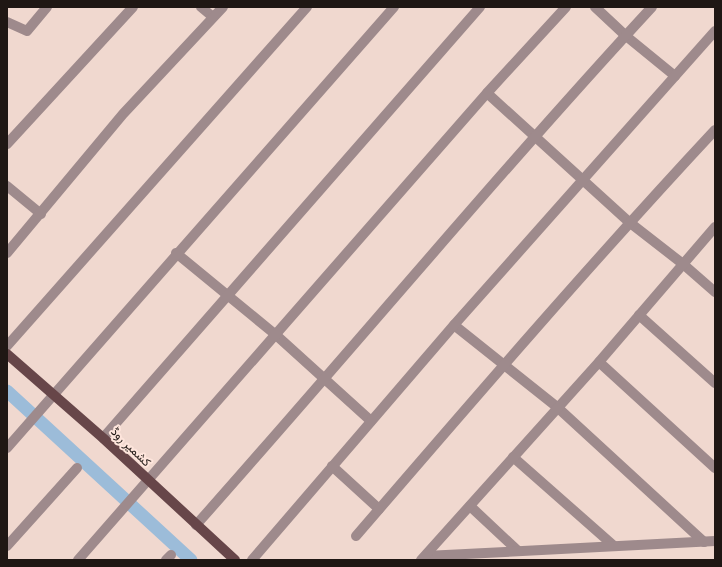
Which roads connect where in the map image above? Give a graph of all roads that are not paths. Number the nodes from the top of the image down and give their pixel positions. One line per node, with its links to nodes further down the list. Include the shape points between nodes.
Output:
1 (47, 7): 12 (street, via 26,30)
2 (133, 7): 19 (street)
3 (201, 7): 11 (street)
4 (223, 7): 11 (street)
5 (307, 7): 33 (street)
6 (394, 7): 26 (street)
7 (480, 7): 29 (street)
8 (566, 7): 16 (street)
9 (595, 7): 14 (street)
10 (652, 7): 14 (street)
11 (213, 17): 22 (street, via 123,114)
12 (7, 22)
13 (715, 31): 15 (street)
14 (626, 36): 15 (street); 18 (street)
15 (675, 76): 20 (street)
16 (487, 93): 18 (street); 32 (street)
17 (715, 130): 23 (street)
18 (536, 137): 20 (street); 37 (street)
19 (7, 144)
20 (582, 180): 23 (street); 31 (street)
21 (7, 186): 22 (street)
22 (41, 214): 25 (street)
23 (629, 222): 27 (street); 36 (street)
24 (715, 227): 27 (street)
25 (7, 253)
26 (176, 253): 29 (street); 39 (street)
27 (683, 264): 28 (street); 30 (street)
28 (715, 292)
29 (227, 295): 32 (street); 42 (street)
30 (638, 315): 35 (street); 38 (street)
31 (454, 325): 36 (street); 41 (street)
32 (276, 335): 37 (street); 48 (street)
33 (7, 346)
34 (7, 354): 39 (main road, کشمیر روڈ)
35 (599, 362): 40 (street); 47 (street)
36 (502, 365): 40 (street); 50 (street)
37 (326, 379): 41 (street); 51 (street)
38 (715, 383)
39 (52, 395): 42 (main road, کشمیر روڈ); 43 (street)
40 (558, 407): 44 (street); 54 (street)
41 (371, 421): 45 (street)
42 (103, 438): 48 (main road, کشمیر روڈ)
43 (7, 448)
44 (513, 457): 49 (street); 56 (street)
45 (332, 466): 50 (street); 61 (street)
46 (77, 468): 55 (street)
47 (715, 468)
48 (147, 481): 51 (main road, کشمیر روڈ); 59 (street)
49 (470, 506): 57 (street); 58 (street)
50 (379, 509): 52 (street)
51 (196, 525): 60 (main road, کشمیر روڈ)
52 (356, 536)
53 (715, 541): 54 (street)
54 (704, 542): 56 (street)
55 (7, 546)
56 (614, 546): 57 (street)
57 (518, 551): 58 (street)
58 (424, 558)
59 (78, 560)
60 (235, 560)
61 (252, 560)

